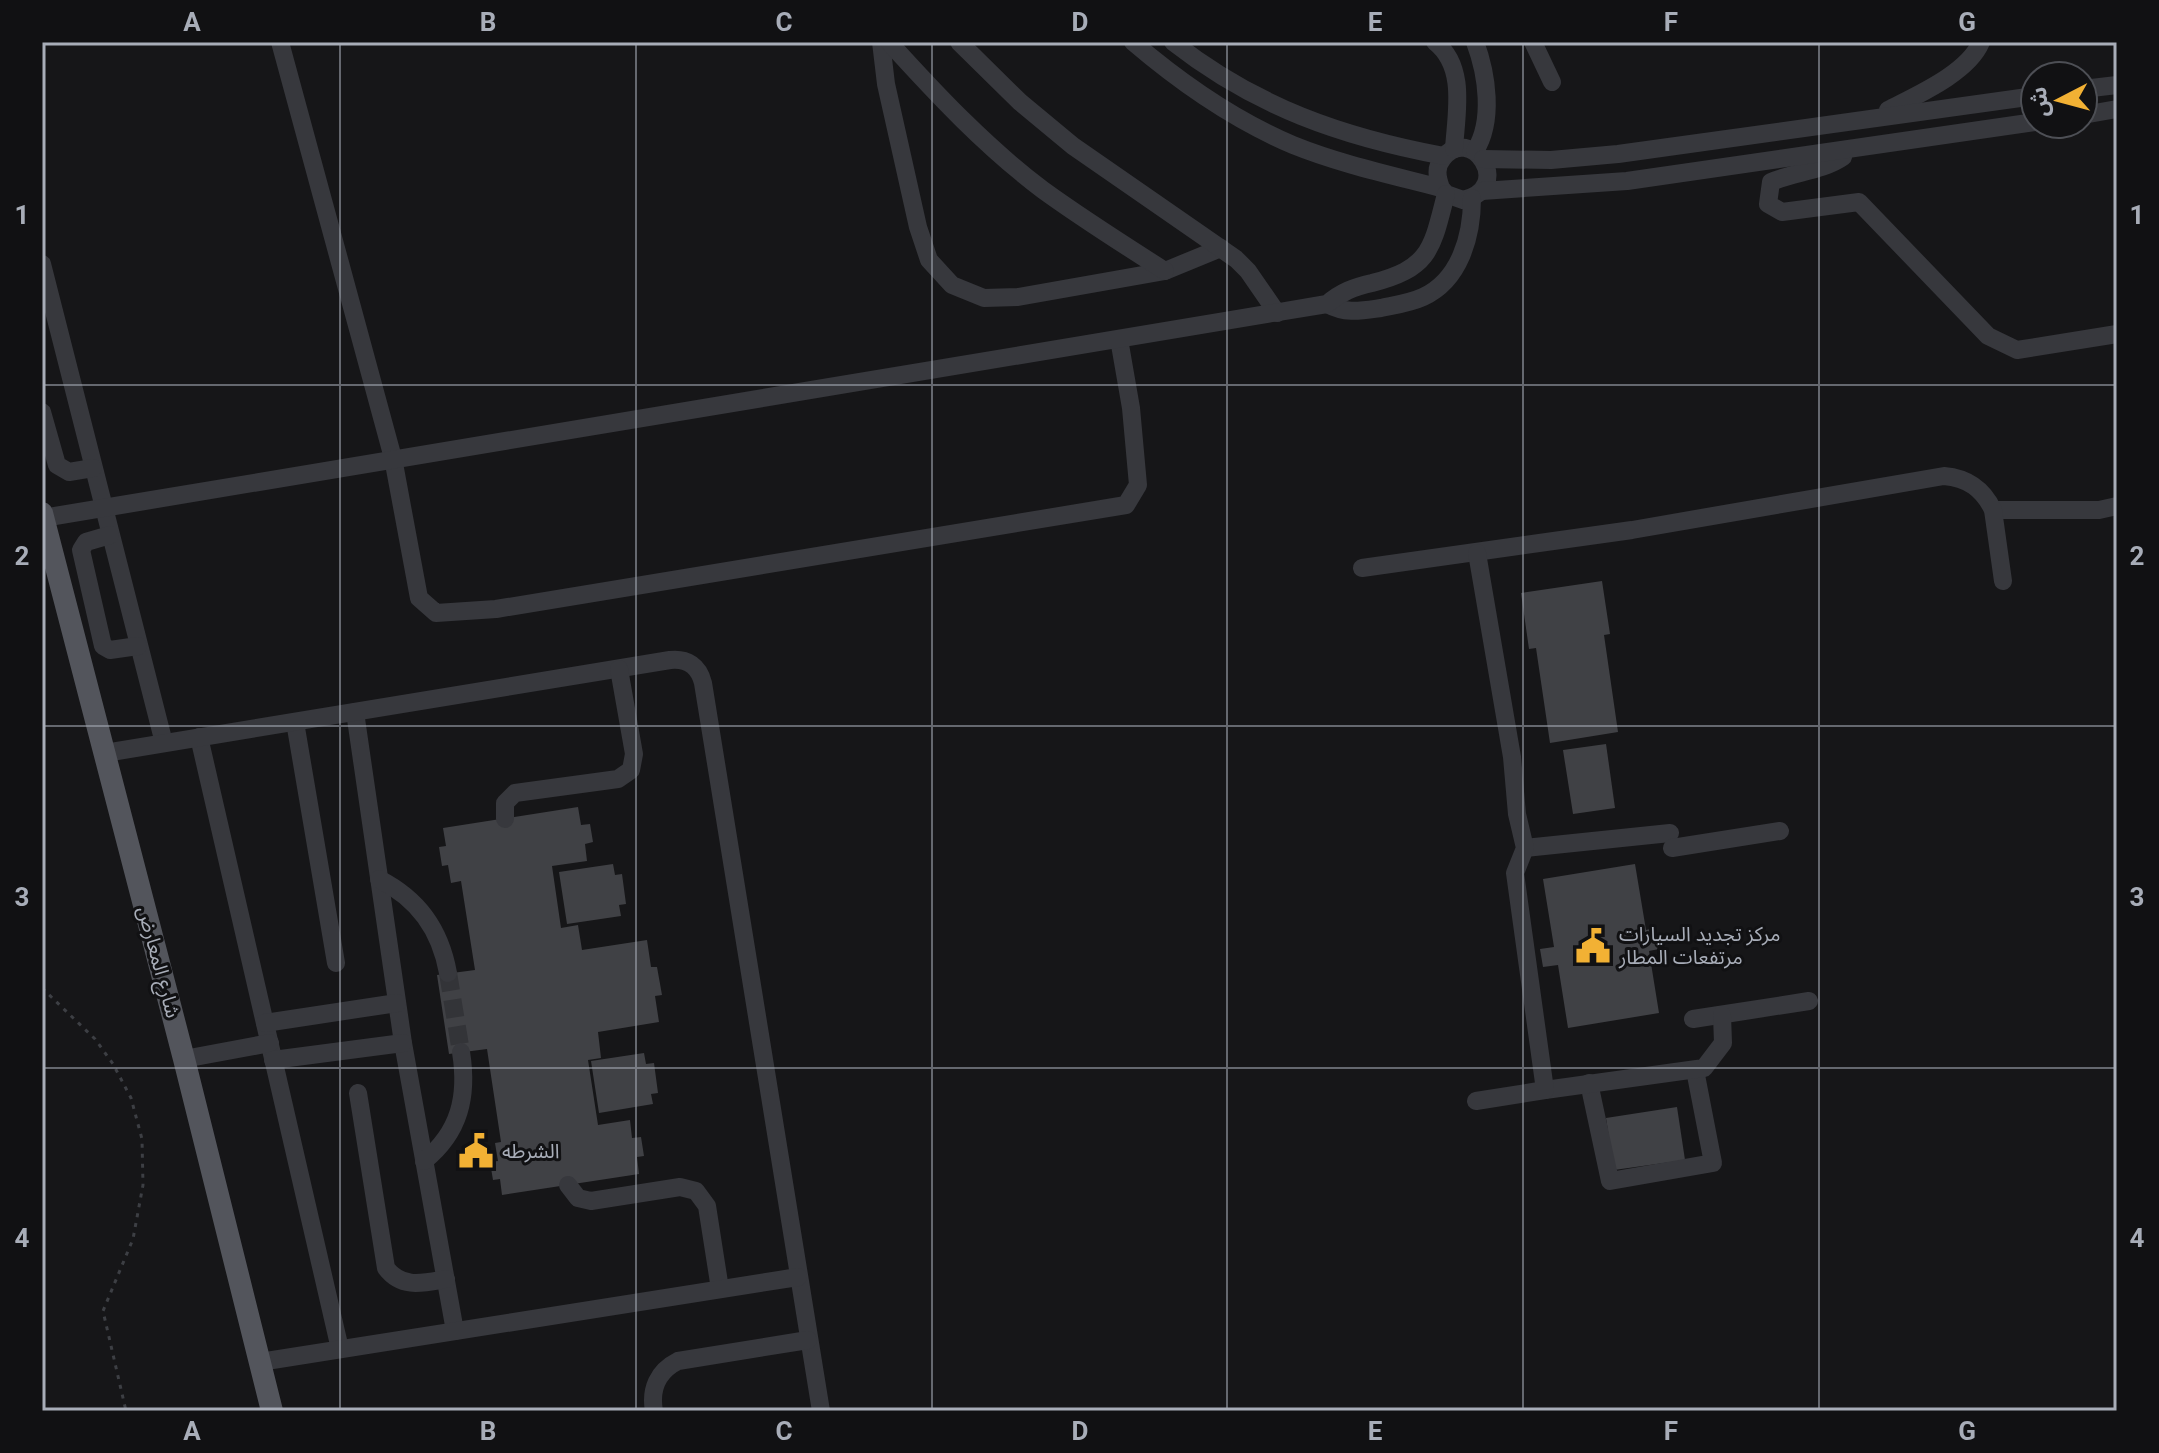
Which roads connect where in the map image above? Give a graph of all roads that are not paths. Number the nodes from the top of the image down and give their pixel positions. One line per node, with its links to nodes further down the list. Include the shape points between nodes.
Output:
1 (280, 42): 28 (lane)
2 (881, 42): 22 (lane, via 918,227 929,260 952,285 984,298 1018,297)
3 (889, 42): 22 (lane, via 962,119 1041,188)
4 (959, 42): 20 (lane, via 1073,146)
5 (1133, 42): 18 (lane, via 1196,92 1268,133)
6 (1173, 42): 16 (lane, via 1227,80 1305,119 1352,136)
7 (1435, 42): 16 (lane, via 1456,79)
8 (1475, 42): 17 (lane, via 1482,61 1485,119)
9 (1533, 42): 11 (lane)
10 (1981, 42): 13 (lane, via 1938,84)
11 (1552, 82)
12 (2019, 98): 13 (lane)
13 (1875, 117): 17 (lane, via 1585,158)
14 (2019, 124): 15 (lane)
15 (1855, 149): 19 (lane, via 1590,185); 25 (lane, via 1834,163 1771,182 1768,204 1782,212 1859,202 1988,336 2017,350)
16 (1449, 153): 17 (lane, via 1464,148); 18 (lane, via 1438,166)
17 (1479, 155): 19 (lane, via 1488,169)
18 (1443, 191): 19 (lane, via 1463,200); 23 (lane, via 1431,247 1420,262 1405,273 1345,290)
19 (1477, 194): 23 (lane, via 1464,249 1441,286 1423,298 1352,313)
20 (1221, 248): 22 (lane); 24 (lane, via 1248,271)
21 (42, 264): 29 (lane)
22 (1165, 271)
23 (1327, 304): 24 (lane)
24 (1277, 313): 26 (lane)
25 (2117, 334)
26 (1119, 339): 28 (lane); 28 (lane, via 1138,485 1126,505 496,609 436,613 419,598)
27 (42, 412): 29 (lane, via 57,465 69,472)
28 (393, 458): 30 (lane)
29 (93, 468): 30 (lane)
30 (103, 506): 33 (lane); 34 (lane)
31 (2117, 506): 32 (lane)
32 (1993, 510): 35 (lane, via 1972,484 1944,476); 37 (lane)
33 (43, 515): 44 (main road, شارع المعارض)
34 (110, 535): 38 (lane); 38 (lane, via 86,542 81,550 103,646)
35 (1477, 553): 36 (lane); 47 (lane)
36 (1362, 568)
37 (2003, 581)
38 (138, 646): 43 (lane)
39 (619, 669): 40 (lane); 45 (lane, via 634,754 631,770 618,779 515,793 505,803); 67 (lane, via 677,659 692,664 701,675)
40 (355, 712): 41 (lane); 48 (lane)
41 (295, 722): 42 (lane); 49 (lane)
42 (199, 737): 43 (lane); 55 (lane)
43 (164, 743): 44 (lane)
44 (105, 753): 59 (main road, شارع المعارض)
45 (505, 819)
46 (1780, 831): 47 (lane)
47 (1525, 848): 62 (lane, via 1515,873)
48 (379, 879): 50 (lane, via 421,909 438,936); 52 (lane)
49 (336, 963)
50 (448, 973)
51 (1809, 1001): 53 (lane)
52 (397, 1003): 55 (lane); 56 (lane)
53 (1722, 1015): 54 (lane); 60 (lane, via 1723,1043 1704,1068)
54 (1693, 1019)
55 (265, 1023): 57 (lane)
56 (403, 1043): 57 (lane); 65 (lane)
57 (272, 1052): 59 (lane); 72 (lane)
58 (461, 1052): 65 (lane, via 465,1085 460,1115 445,1142)
59 (184, 1059): 73 (main road, شارع المعارض)
60 (1695, 1070): 61 (lane); 61 (lane, via 1713,1163 1610,1181)
61 (1589, 1083): 62 (lane)
62 (1545, 1090): 64 (lane)
63 (358, 1093): 68 (lane, via 386,1268 405,1283)
64 (1476, 1101)
65 (424, 1161): 68 (lane)
66 (568, 1185): 69 (lane, via 578,1198 591,1201 680,1187 696,1191 707,1206)
67 (798, 1277): 69 (lane); 71 (lane)
68 (446, 1279): 70 (lane)
69 (720, 1289): 70 (lane)
70 (455, 1331): 72 (lane)
71 (808, 1340): 75 (lane, via 678,1361 656,1384); 76 (lane)
72 (340, 1349): 73 (lane)
73 (260, 1362): 74 (main road, شارع المعارض)
74 (272, 1411)
75 (654, 1411)
76 (821, 1411)

